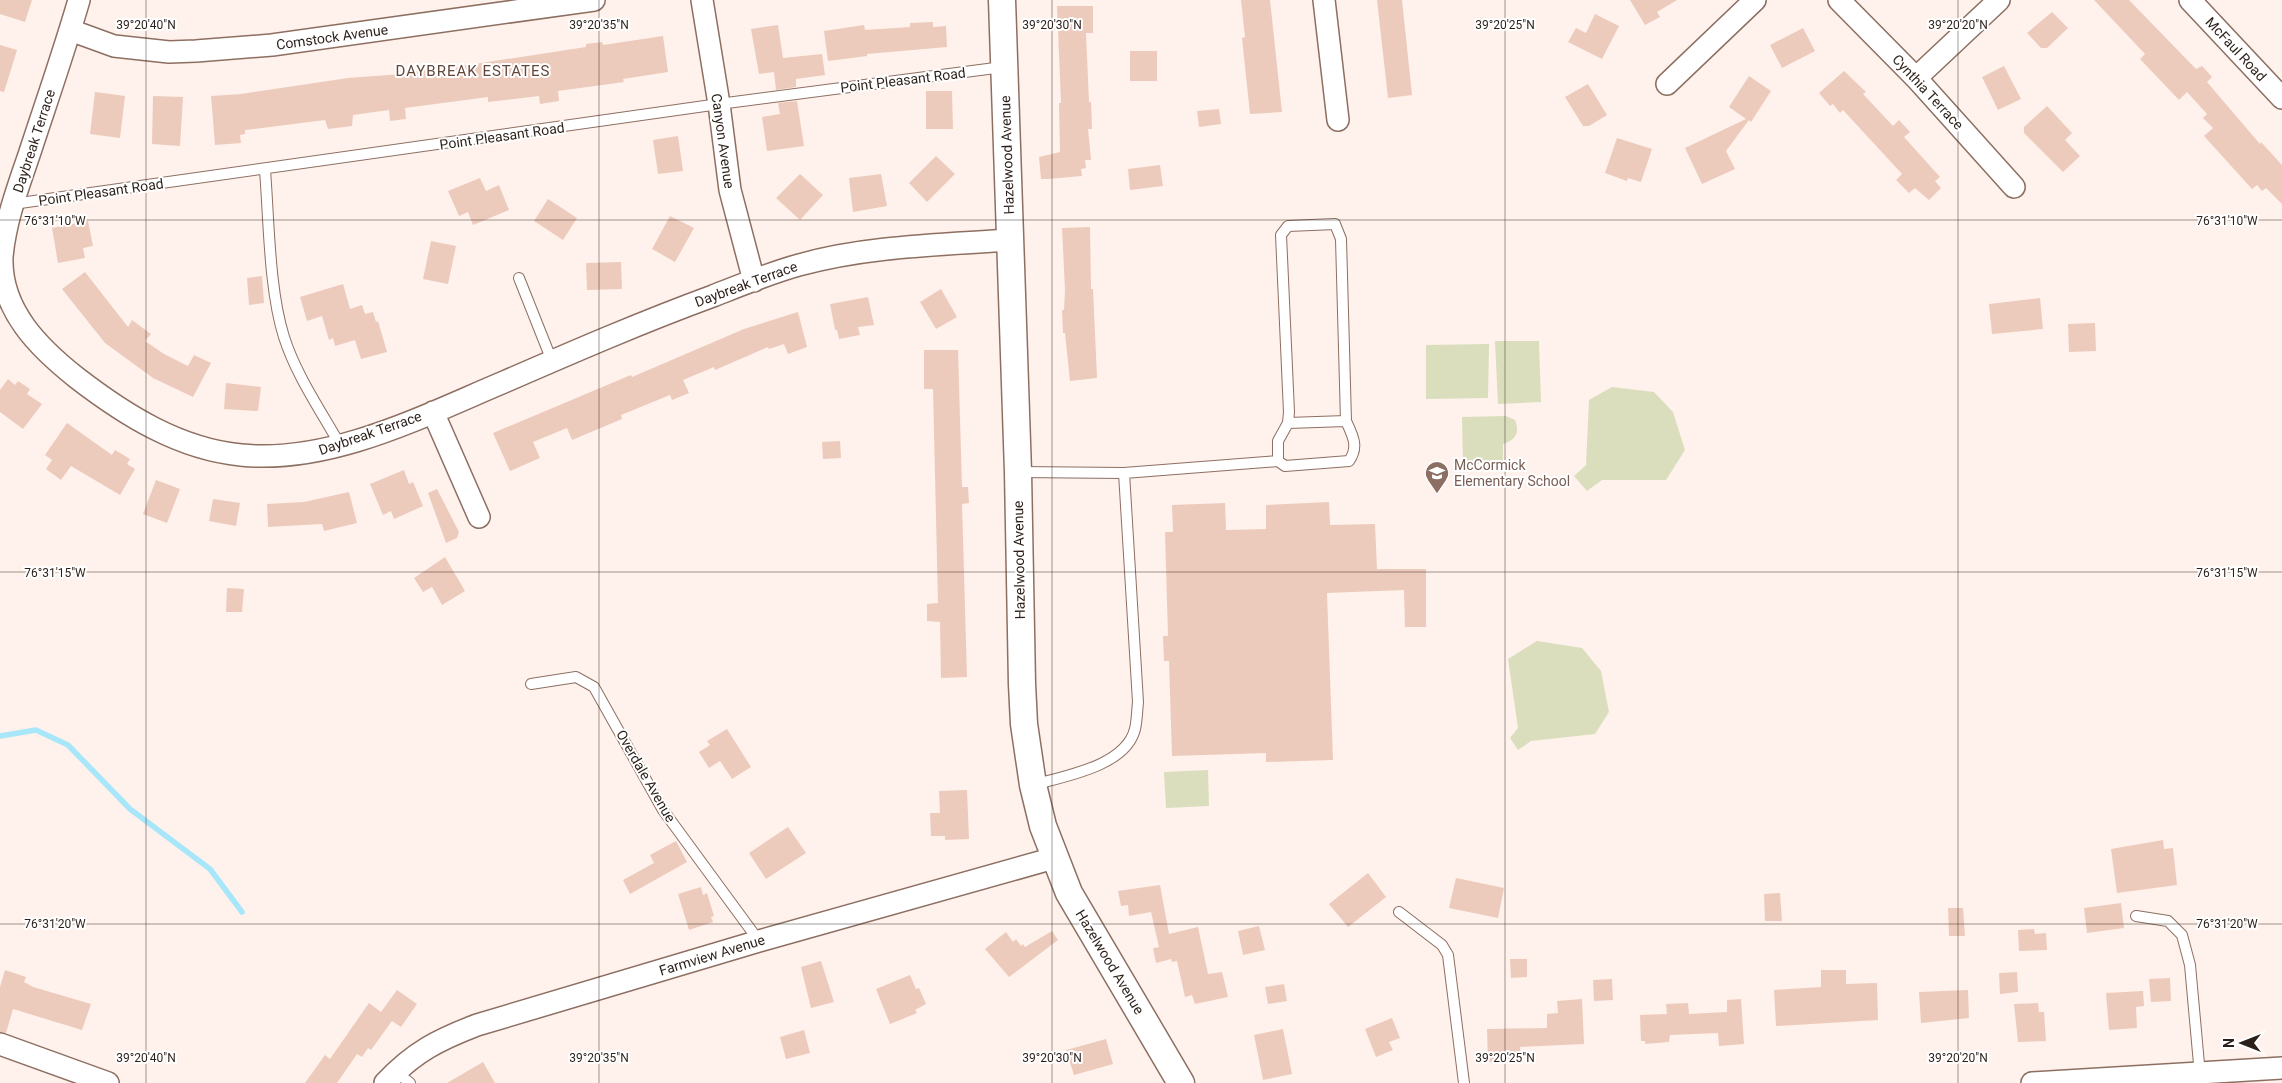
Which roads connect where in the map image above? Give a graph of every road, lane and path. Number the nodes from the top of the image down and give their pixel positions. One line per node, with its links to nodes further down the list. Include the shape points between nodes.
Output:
1 (80, 0): 10 (street, Daybreak Terrace)
2 (594, 0): 10 (street, Comstock Avenue, via 272,45 196,51 114,46)
3 (702, 0): 15 (street, Canyon Avenue)
4 (1002, 0): 11 (street, Hazelwood Avenue)
5 (1324, 0): 16 (street)
6 (1755, 0): 13 (street)
7 (1839, 0): 12 (street, Cynthia Terrace)
8 (1999, 0): 12 (street)
9 (2190, 0): 14 (street, McFaul Road)
10 (70, 30): 19 (street, Daybreak Terrace)
11 (1004, 67): 15 (lane, Point Pleasant Road); 20 (street, Hazelwood Avenue)
12 (1916, 78): 18 (street, Cynthia Terrace)
13 (1667, 84)
14 (2282, 98)
15 (719, 104): 17 (lane, Point Pleasant Road); 22 (street, Canyon Avenue, via 730,190)
16 (1338, 120)
17 (265, 170): 19 (lane, Point Pleasant Road); 27 (lane, via 276,295 284,337)
18 (2014, 187)
19 (6, 205): 27 (street, Daybreak Terrace, via 3,277 14,312 32,338 83,383 121,410 167,435 209,449 266,456 310,453)
20 (1010, 240): 22 (street, Daybreak Terrace, via 865,251 798,265); 29 (street, Hazelwood Avenue)
21 (520, 278): 23 (lane)
22 (754, 281): 23 (street, Daybreak Terrace, via 642,322)
23 (552, 361): 24 (street, Daybreak Terrace)
24 (433, 412): 27 (street, Daybreak Terrace); 31 (street)
25 (1346, 421): 26 (lane); 26 (lane, via 1341,238 1335,224 1288,226 1281,235); 28 (lane, via 1355,442 1354,453 1348,461 1285,466)
26 (1288, 423): 28 (lane, via 1278,441)
27 (340, 446)
28 (1278, 461): 30 (lane)
29 (1018, 472): 30 (lane); 33 (street, Hazelwood Avenue, via 1024,724)
30 (1124, 473): 33 (lane, via 1138,702 1135,731 1126,746 1111,759 1089,770)
31 (479, 517)
32 (531, 684): 37 (lane, Overdale Avenue, via 576,677 594,687 663,810)
33 (1034, 785): 34 (street, Hazelwood Avenue)
34 (1054, 858): 37 (street, Farmview Avenue); 43 (street, Hazelwood Avenue, via 1069,893)
35 (1399, 912): 44 (lane, via 1442,945 1448,955)
36 (2136, 916): 40 (lane, via 2168,921 2182,935 2190,965)
37 (759, 941): 41 (street, Farmview Avenue, via 477,1025 438,1040 414,1054)
38 (0, 1044): 42 (street)
39 (2282, 1068): 40 (street)
40 (2200, 1077): 45 (street)
41 (397, 1079)
42 (108, 1083)
43 (1182, 1083)
44 (1464, 1083)
45 (2032, 1083)

